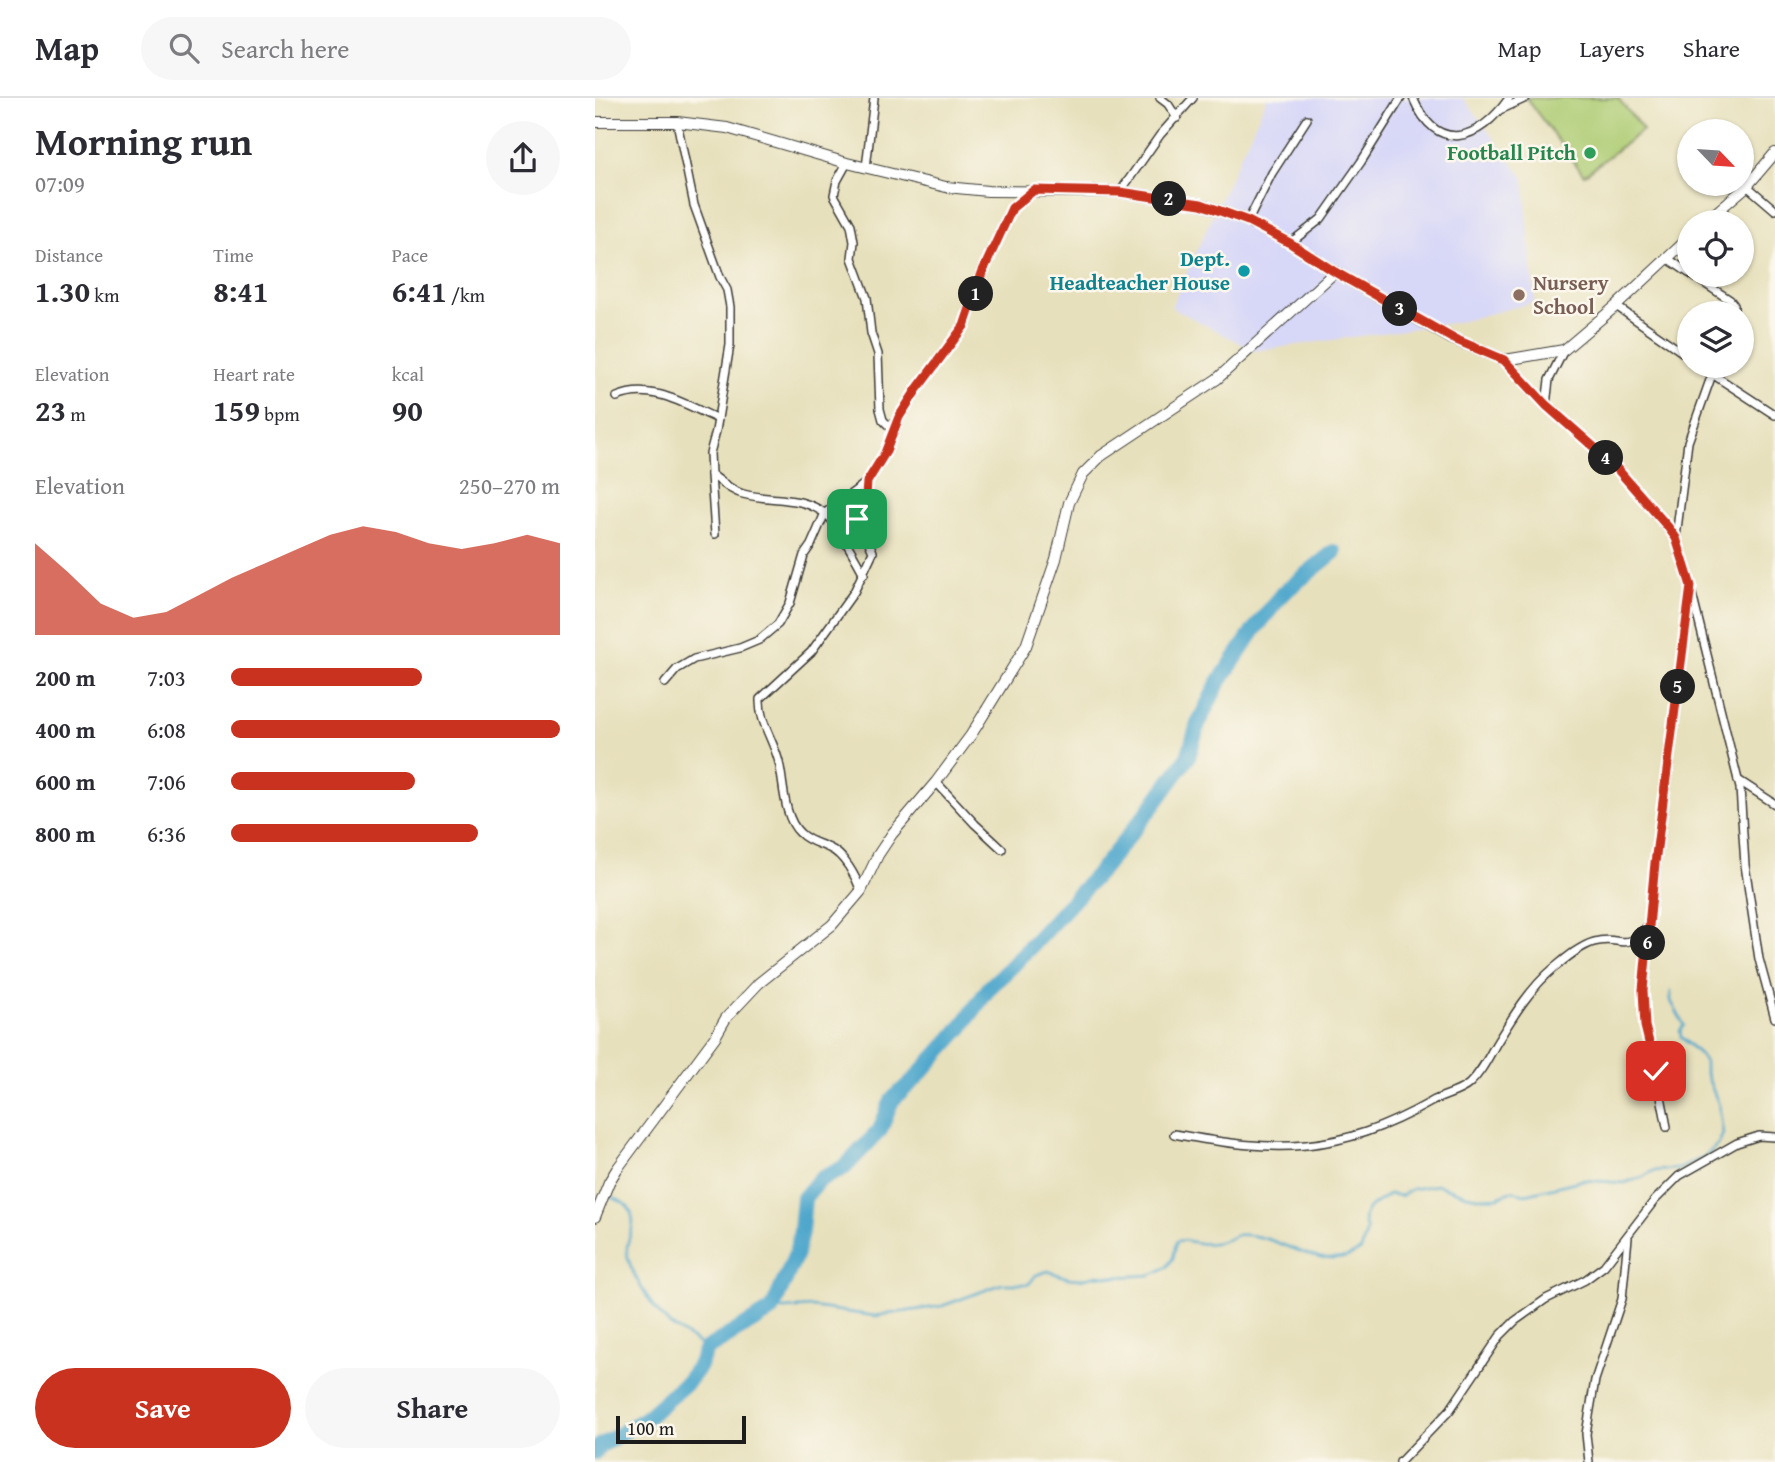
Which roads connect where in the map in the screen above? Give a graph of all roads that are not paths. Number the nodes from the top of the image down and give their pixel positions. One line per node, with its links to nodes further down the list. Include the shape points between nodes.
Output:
1 (874, 98): 15 (street)
2 (1160, 98): 9 (street)
3 (1193, 98): 9 (street)
4 (1401, 98): 24 (street, via 1321,219)
5 (1413, 98): 8 (street, via 1431,127 1451,137 1475,131)
6 (1509, 98): 8 (street)
7 (1526, 98): 8 (street)
8 (1501, 110)
9 (1177, 118): 18 (street)
10 (1307, 119): 23 (street)
11 (595, 122): 12 (street)
12 (677, 122): 14 (street, via 727,128); 40 (street, via 695,205 730,307 730,345)
13 (1775, 153): 16 (street)
14 (846, 163): 15 (street); 41 (street, via 834,195 851,225 852,258 867,298 878,354 880,409)
15 (866, 168): 17 (street, via 946,187)
16 (1754, 178)
17 (1034, 190): 18 (street); 41 (street, via 1012,208 964,326)
18 (1120, 192): 23 (street, via 1201,204)
19 (1754, 192): 22 (street)
20 (1735, 196): 21 (street)
21 (1719, 210)
22 (1775, 210)
23 (1248, 221): 24 (street)
24 (1290, 243): 28 (street)
25 (1677, 249): 26 (street)
26 (1667, 258): 27 (street); 31 (street)
27 (1677, 265)
28 (1335, 272): 34 (street, via 1452,338); 51 (street, via 1217,379 1101,456 1083,474 1069,503 1053,569 1026,646 971,736)
29 (1710, 287): 30 (street)
30 (1731, 301)
31 (1616, 306): 32 (street); 33 (street)
32 (1677, 349)
33 (1564, 350): 34 (street); 38 (street, via 1549,380)
34 (1504, 360): 38 (street)
35 (1710, 378): 46 (street, via 1688,442)
36 (1717, 378): 39 (street)
37 (617, 397): 40 (street, via 645,390)
38 (1546, 405): 46 (street, via 1612,463)
39 (1775, 415)
40 (718, 419): 42 (street, via 710,453)
41 (893, 430): 43 (street)
42 (711, 474): 44 (street, via 740,494 789,499); 45 (street)
43 (867, 482): 44 (street); 47 (street, via 857,523 873,552)
44 (825, 513): 47 (street); 49 (street, via 778,624 740,649 694,659)
45 (715, 534)
46 (1676, 538): 48 (street)
47 (864, 574): 54 (street, via 811,652 760,699 793,823 808,839 834,851)
48 (1691, 586): 50 (street); 55 (street)
49 (665, 683)
50 (1738, 780): 52 (street); 56 (street, via 1759,959)
51 (936, 782): 53 (street); 54 (street, via 892,834)
52 (1775, 804)
53 (1002, 849)
54 (861, 891): 60 (street, via 832,925 759,983 726,1017 617,1169)
55 (1650, 923): 57 (street, via 1643,990 1645,1026); 58 (street, via 1626,943 1585,945 1553,969 1534,987 1468,1085 1387,1126 1317,1145 1286,1147)
56 (1775, 1018)
57 (1667, 1127)
58 (1174, 1134)
59 (1775, 1137): 61 (street, via 1737,1143 1679,1176)
60 (595, 1217)
61 (1627, 1237): 62 (street, via 1604,1266 1515,1321 1450,1410); 63 (street, via 1622,1299 1595,1380 1586,1434)
62 (1400, 1462)
63 (1589, 1462)

